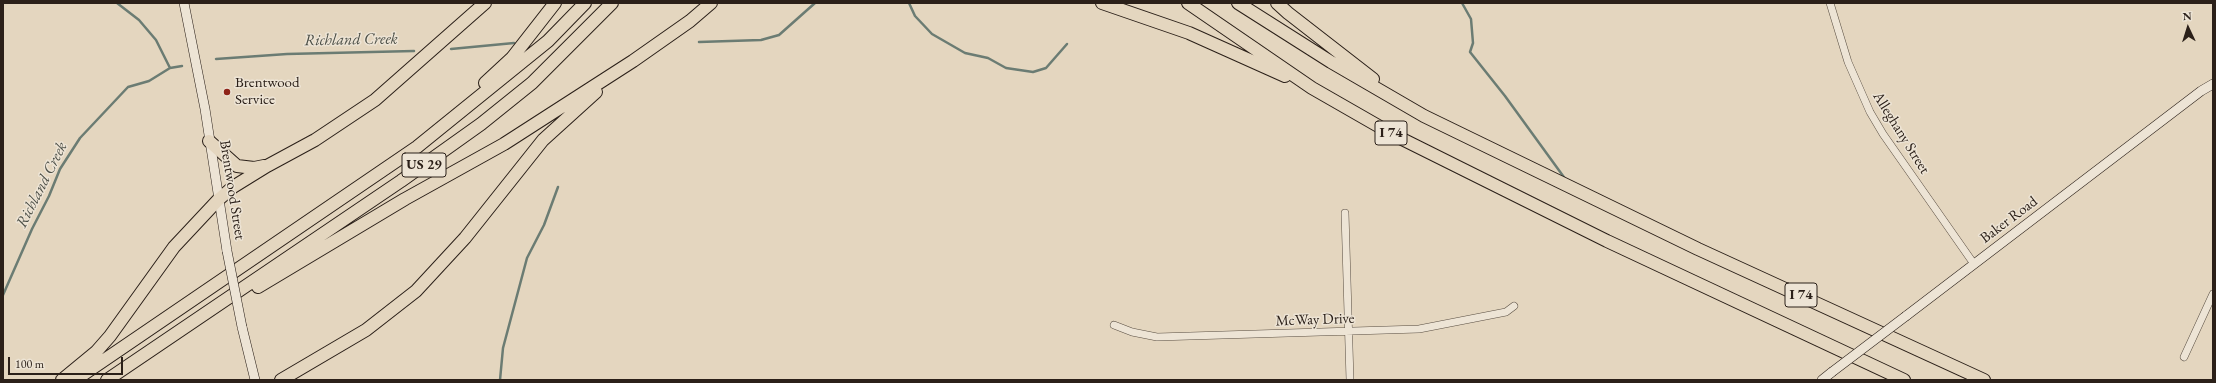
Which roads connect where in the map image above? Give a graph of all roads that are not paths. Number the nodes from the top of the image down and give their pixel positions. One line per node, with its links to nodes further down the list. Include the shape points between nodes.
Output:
1 (184, 3): 17 (street, Brentwood Street)
2 (484, 3): 18 (highway, via 375,100 321,137)
3 (554, 3): 16 (highway, via 512,58 460,106)
4 (585, 3): 16 (highway, US 29, via 548,41)
5 (612, 3): 23 (highway, US 29, via 532,83 481,124)
6 (711, 3): 12 (highway)
7 (1102, 3): 14 (highway, via 1189,33)
8 (1188, 3): 14 (highway, I 74)
9 (1238, 3): 15 (highway, I 74, via 1331,62)
10 (1277, 3): 15 (highway, via 1350,62)
11 (1830, 3): 21 (street, Alleghany Street, via 1848,62 1870,112)
12 (633, 61): 23 (highway, via 504,144 405,199 243,297); 32 (highway, via 543,140 465,238 416,291 366,330)
13 (2213, 84): 21 (street, Baker Road)
14 (1312, 88): 35 (highway, I 74, via 1394,135 1600,237)
15 (1424, 116): 36 (highway, I 74, via 1698,249)
16 (443, 127): 29 (highway, US 29)
17 (210, 141): 18 (highway, via 238,166); 19 (street, Brentwood Street)
18 (267, 166): 19 (highway, via 233,187)
19 (218, 200): 28 (highway, via 174,247 110,336 96,352); 31 (street, Brentwood Street, bridge, via 242,327)
20 (1345, 213): 26 (street)
21 (1974, 264): 34 (street, Baker Road, bridge)
22 (2213, 294): 27 (street)
23 (219, 305): 30 (highway, US 29)
24 (1514, 306): 26 (street, McWay Drive, via 1506,312 1419,329)
25 (1114, 325): 26 (street, McWay Drive, via 1157,337)
26 (1348, 332): 33 (street)
27 (2184, 357)
28 (62, 380)
29 (75, 380)
30 (107, 380)
31 (255, 380)
32 (281, 380)
33 (1350, 380)
34 (1822, 380)
35 (1904, 380)
36 (1984, 380)

